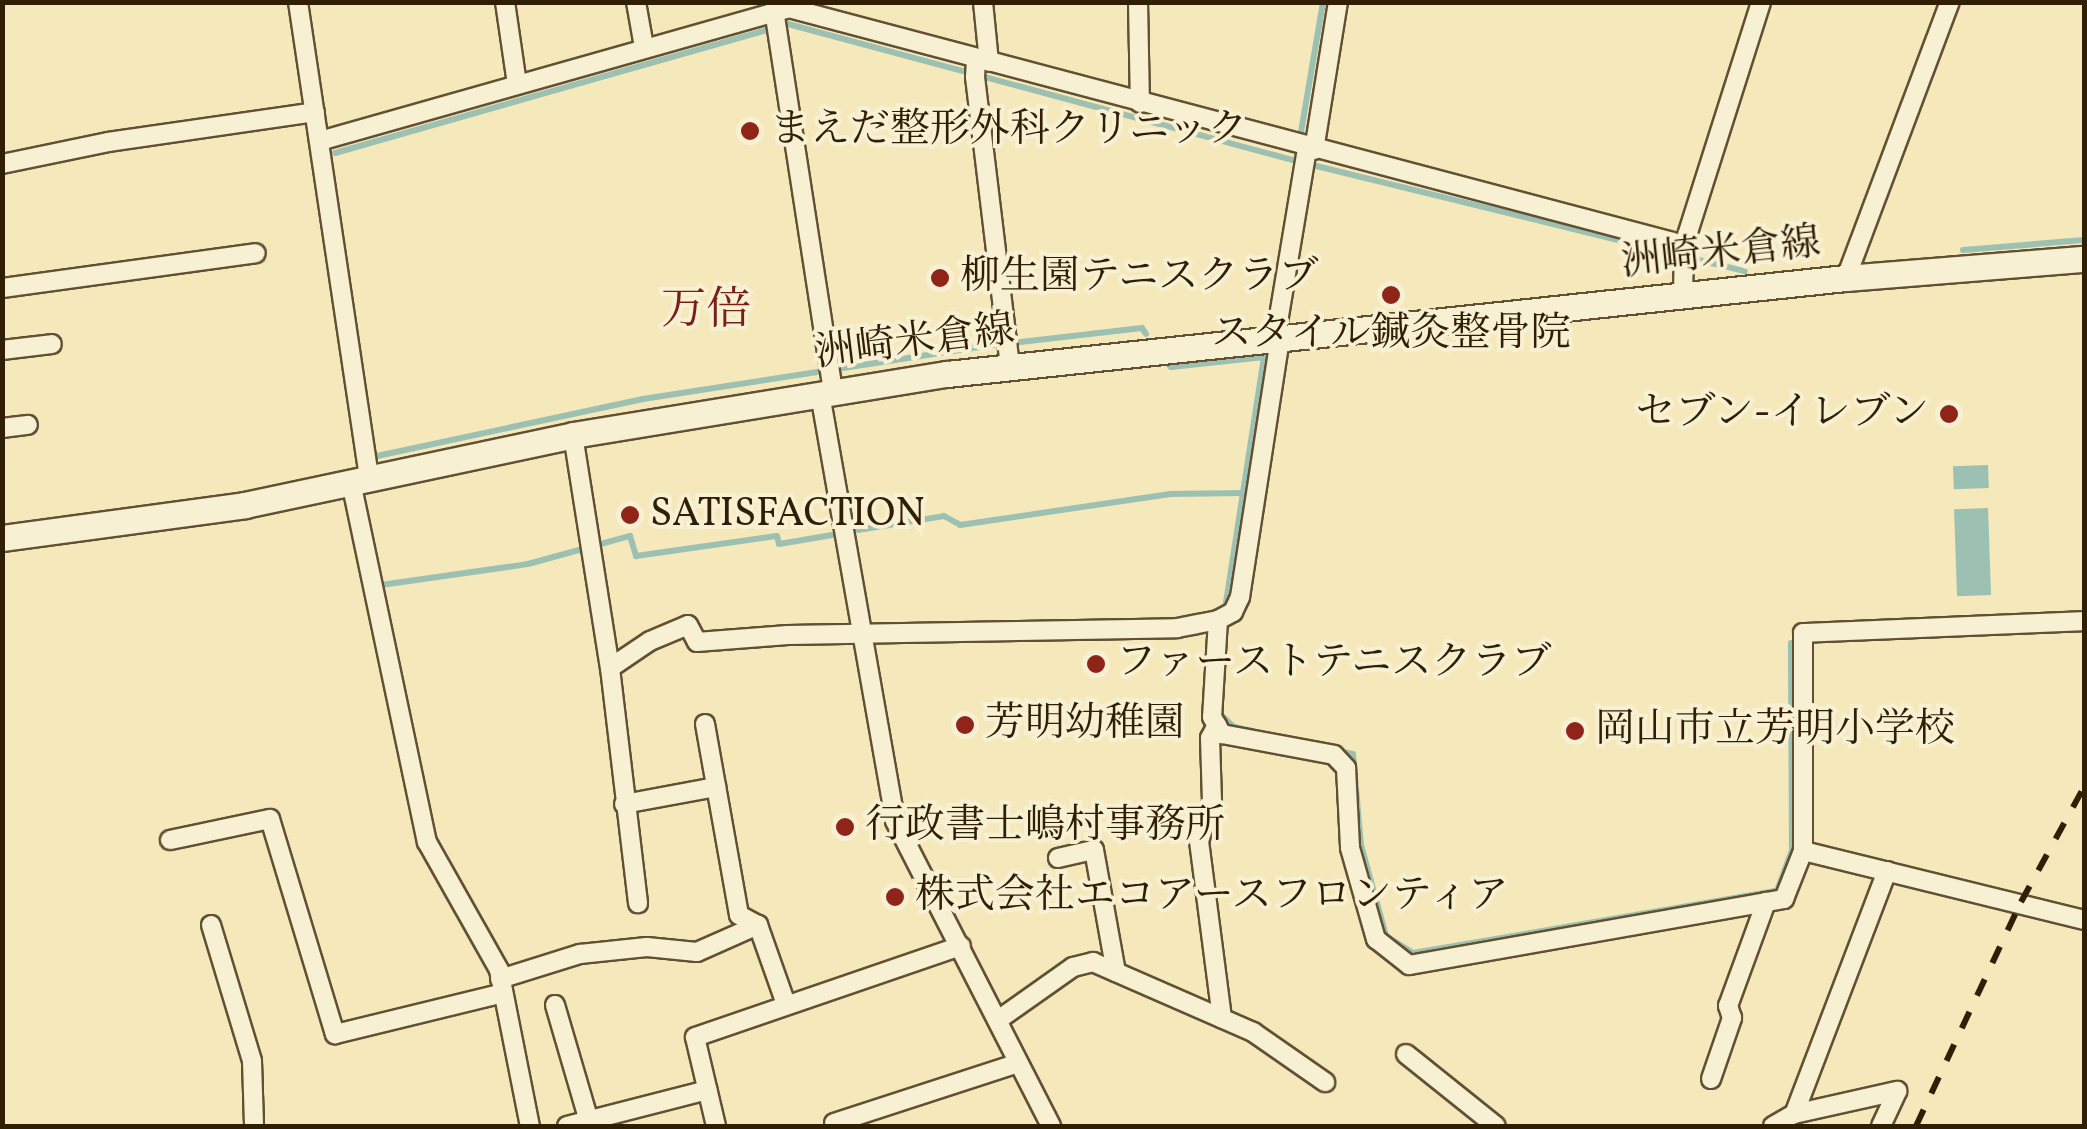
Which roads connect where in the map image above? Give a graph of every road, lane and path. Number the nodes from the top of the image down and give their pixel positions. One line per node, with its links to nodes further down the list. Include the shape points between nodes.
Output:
1 (298, 2): 14 (street)
2 (504, 2): 12 (street)
3 (636, 2): 10 (street)
4 (982, 2): 11 (street)
5 (1138, 2): 13 (street)
6 (1338, 2): 16 (street)
7 (1761, 2): 19 (street)
8 (1950, 2): 21 (street)
9 (773, 15): 10 (street); 11 (street, via 789,8); 28 (street)
10 (644, 47): 12 (street)
11 (979, 66): 13 (street); 27 (street)
12 (517, 84): 15 (street)
13 (1140, 104): 16 (street)
14 (316, 112): 15 (street); 17 (street)
15 (320, 141): 32 (street)
16 (1305, 153): 19 (street); 24 (street)
17 (2, 164)
18 (256, 253): 22 (street)
19 (1684, 253): 23 (street)
20 (2084, 259): 21 (main road, 洲崎米倉線)
21 (1846, 278): 23 (main road, 洲崎米倉線)
22 (2, 288)
23 (1683, 296): 24 (main road, 洲崎米倉線)
24 (1278, 340): 27 (main road, 洲崎米倉線); 34 (street, via 1240,596)
25 (52, 344): 26 (street)
26 (2, 350)
27 (1008, 353): 28 (main road, 洲崎米倉線)
28 (829, 383): 31 (main road, 洲崎米倉線); 36 (street)
29 (28, 425): 30 (street)
30 (2, 428)
31 (573, 435): 32 (main road, 洲崎米倉線); 37 (street)
32 (360, 480): 33 (main road, 洲崎米倉線, via 244,506); 53 (street, via 426,842)
33 (2, 538)
34 (1224, 617): 36 (street, via 1177,628); 39 (street, via 1212,716)
35 (2084, 621): 43 (street, via 1803,633)
36 (864, 636): 37 (street, via 697,642 688,625 650,640); 51 (street, via 894,821)
37 (610, 668): 41 (street)
38 (706, 724): 40 (street)
39 (1217, 725): 46 (street, via 1222,734 1334,755 1346,768 1350,848 1376,939 1409,965); 56 (street, via 1210,738 1212,802 1200,841)
40 (716, 787): 41 (street); 50 (street, via 739,915)
41 (624, 804): 47 (street)
42 (170, 840): 53 (street, via 270,818 336,1034)
43 (1803, 851): 45 (street); 46 (street, via 1784,898)
44 (1058, 858): 52 (street, via 1094,850)
45 (1887, 871): 48 (street); 63 (street)
46 (1766, 902): 60 (street, via 1728,1006 1732,1018)
47 (638, 903)
48 (2084, 920)
49 (211, 925): 66 (street, via 252,1061)
50 (758, 925): 53 (street, via 697,952 647,946 580,954); 55 (street)
51 (960, 946): 55 (street); 57 (street)
52 (1116, 972): 56 (street); 57 (street, via 1093,962 1073,968)
53 (502, 986): 67 (street)
54 (555, 1004): 64 (street)
55 (786, 1004): 62 (street, via 695,1038)
56 (1222, 1018): 61 (street)
57 (998, 1020): 59 (street)
58 (1406, 1054): 71 (street)
59 (1020, 1063): 65 (street); 70 (street)
60 (1711, 1079)
61 (1325, 1082)
62 (707, 1090): 64 (street); 69 (street)
63 (1794, 1114): 72 (street); 73 (street, via 1897,1090)
64 (589, 1120): 68 (street)
65 (834, 1123)
66 (254, 1126)
67 (530, 1126)
68 (567, 1126)
69 (716, 1126)
70 (1050, 1126)
71 (1496, 1126)
72 (1773, 1126)
73 (1881, 1126)

